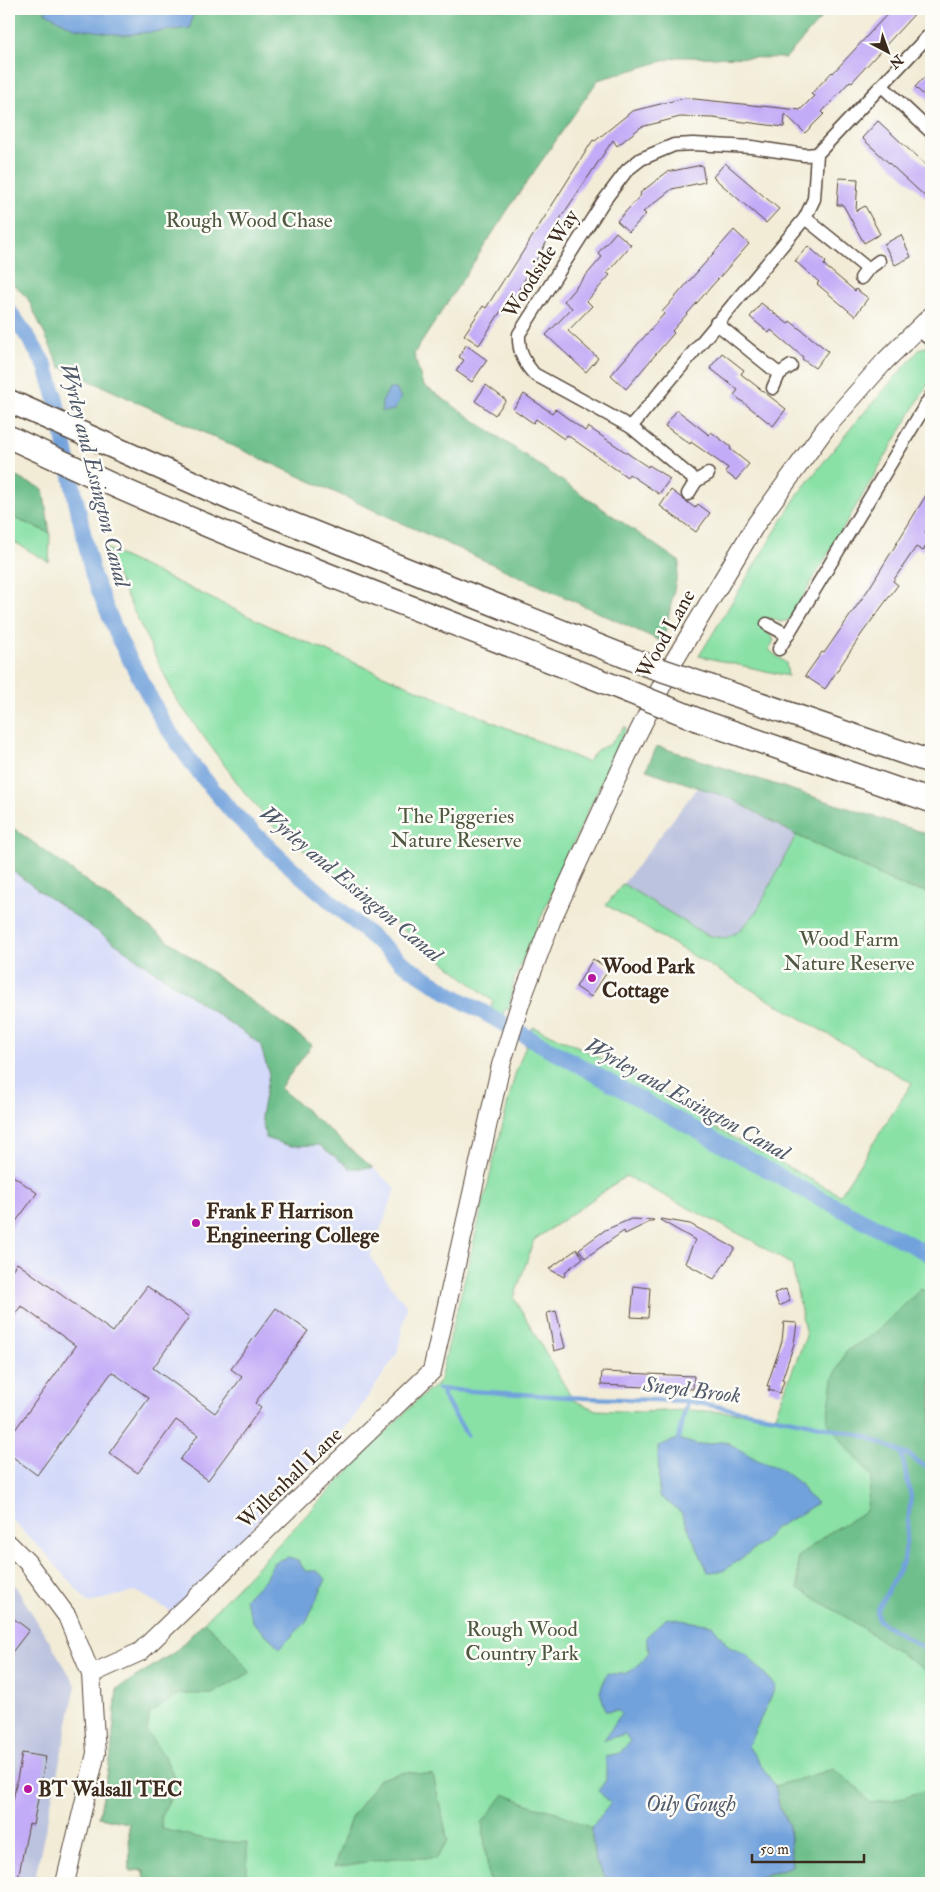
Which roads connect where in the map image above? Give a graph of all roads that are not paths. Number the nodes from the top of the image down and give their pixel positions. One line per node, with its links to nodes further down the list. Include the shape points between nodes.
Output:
1 (931, 33): 2 (street)
2 (882, 86): 3 (street); 4 (street)
3 (931, 132)
4 (817, 154): 5 (street, via 814,199); 16 (street, Woodside Way, via 674,145 641,159 627,170 603,202 519,334 518,343 526,365 534,374)
5 (805, 218): 6 (street, via 865,273); 8 (street)
6 (879, 261)
7 (931, 316): 9 (street, Wood Lane)
8 (716, 323): 12 (street); 16 (street)
9 (916, 330): 10 (street); 26 (street, Wood Lane, via 825,429 782,487 730,566 674,661 552,919)
10 (931, 340)
11 (791, 366): 12 (street)
12 (779, 374): 13 (street)
13 (773, 388)
14 (931, 396): 22 (street)
15 (9, 401): 24 (highway, bridge, via 244,505 644,664)
16 (630, 426): 19 (street, Woodside Way)
17 (12, 439): 25 (highway, bridge, via 116,486 384,596 700,721)
18 (708, 474): 19 (street)
19 (696, 481): 20 (street)
20 (688, 494)
21 (767, 624): 22 (street)
22 (788, 635): 23 (street)
23 (779, 649)
24 (931, 762)
25 (931, 801)
26 (503, 1060): 28 (street, Willenhall Lane, via 432,1372 140,1652)
27 (9, 1544): 28 (street, via 27,1562 67,1616)
28 (91, 1674): 29 (street, via 96,1753)
29 (65, 1883)

